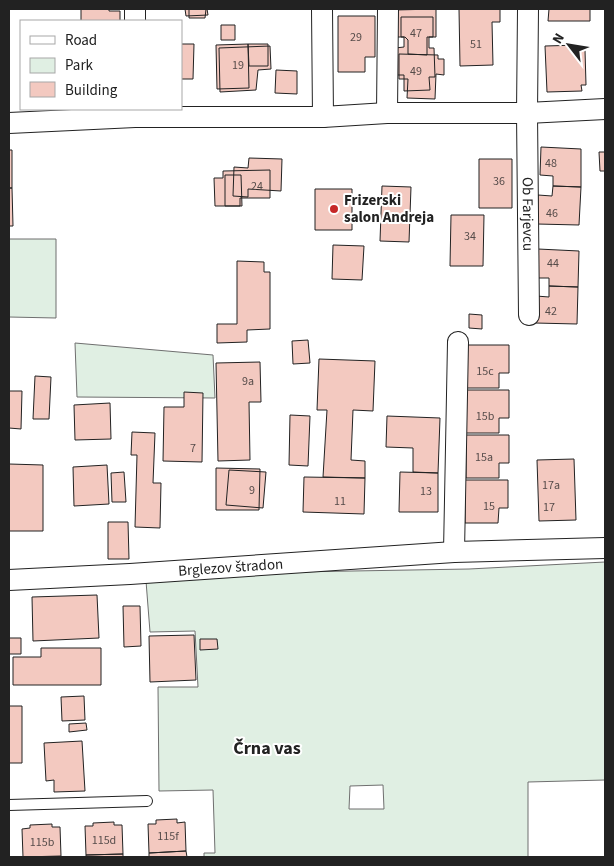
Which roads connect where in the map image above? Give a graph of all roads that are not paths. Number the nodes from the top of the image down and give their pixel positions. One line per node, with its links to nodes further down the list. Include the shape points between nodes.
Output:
1 (322, 9): 8 (street)
2 (388, 9): 6 (street)
3 (528, 9): 7 (street, Ob Farjevcu)
4 (605, 110): 7 (street)
5 (134, 113): 8 (street); 9 (street)
6 (387, 113): 7 (street); 8 (street)
7 (527, 114): 10 (street, Ob Farjevcu)
8 (323, 117)
9 (9, 123)
10 (530, 315)
11 (458, 342): 13 (street)
12 (605, 548): 13 (street, Brglezov štradon)
13 (454, 552): 14 (street, Brglezov štradon)
14 (9, 580)
15 (147, 801): 16 (lane)
16 (9, 805)

